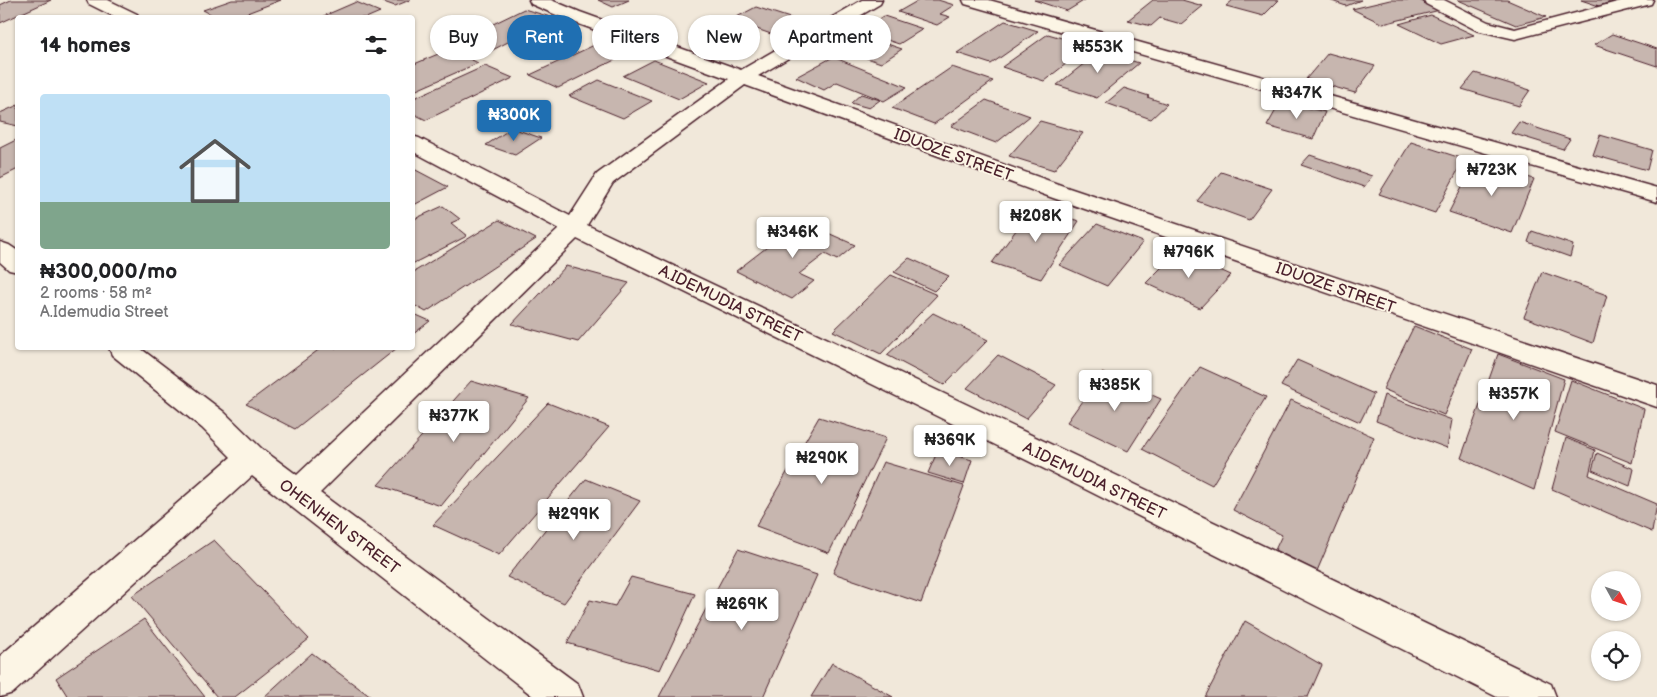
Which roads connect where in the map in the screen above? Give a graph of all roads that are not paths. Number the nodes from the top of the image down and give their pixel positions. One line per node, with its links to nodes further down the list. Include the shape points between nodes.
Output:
1 (95, 0): 7 (street)
2 (537, 0): 8 (street, IDUOZE STREET)
3 (874, 0): 8 (street)
4 (971, 0): 10 (street)
5 (1432, 0): 6 (street, via 1480,26 1515,34)
6 (1645, 0)
7 (125, 15)
8 (743, 77): 11 (street, via 605,179); 15 (street, IDUOZE STREET, via 1061,193)
9 (415, 144): 11 (street, A.IDEMUDIA STREET)
10 (1657, 196)
11 (574, 228): 17 (street); 20 (street, A.IDEMUDIA STREET, via 1099,481)
12 (0, 250): 13 (street)
13 (15, 262)
14 (125, 350): 16 (street, OHENHEN STREET, via 213,420)
15 (1657, 396)
16 (250, 458): 17 (street, OHENHEN STREET); 18 (street)
17 (298, 494): 19 (street, OHENHEN STREET)
18 (0, 680)
19 (549, 693)
20 (1536, 697)

